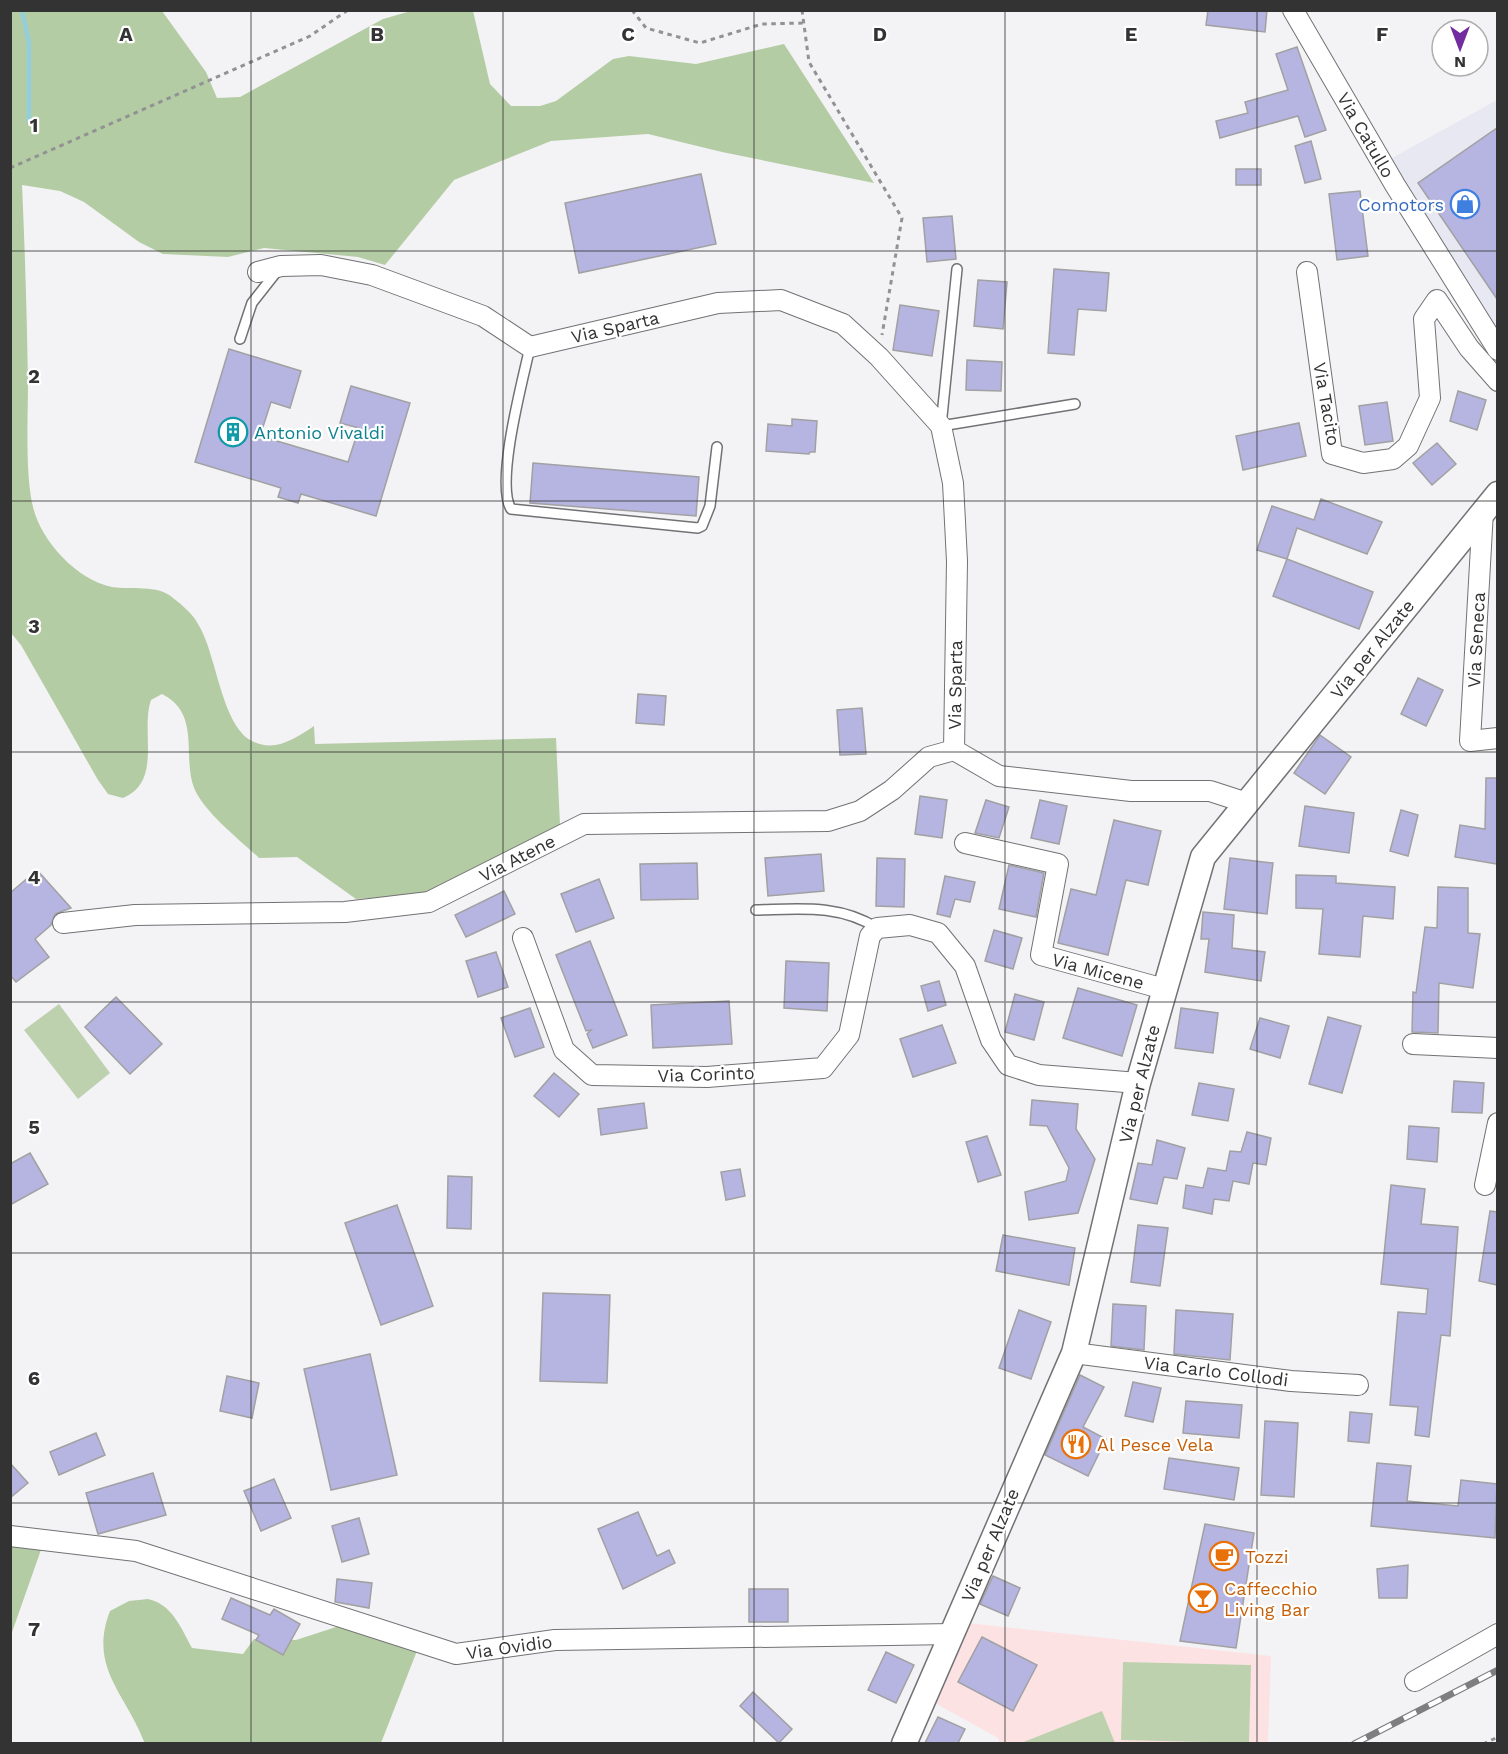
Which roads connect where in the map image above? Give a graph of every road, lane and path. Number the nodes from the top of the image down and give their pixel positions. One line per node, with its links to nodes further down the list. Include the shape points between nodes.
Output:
1 (348, 10): 6 (path, via 310,36)
2 (632, 10): 5 (path, via 646,28 700,43 762,24)
3 (802, 10): 5 (path)
4 (1293, 10): 13 (street, Via Catullo, via 1395,186)
5 (804, 23): 14 (path, via 809,62 902,218)
6 (10, 168)
7 (282, 266): 9 (street); 11 (lane, via 252,303); 12 (street, via 321,265 372,275 483,316)
8 (957, 268): 17 (lane, Via Sparta)
9 (258, 272)
10 (1306, 272): 15 (street, Via Tacito, via 1332,454 1363,463 1393,459 1408,446 1430,398 1424,319 1437,300)
11 (240, 339)
12 (530, 346): 14 (street, Via Sparta, via 718,303 781,300 843,324); 18 (lane, via 509,449 506,478 511,509 698,528 710,506)
13 (1497, 350)
14 (879, 357): 17 (street, Via Sparta)
15 (1497, 381)
16 (1075, 404): 17 (lane)
17 (941, 426): 21 (street, Via Sparta, via 953,483 956,550)
18 (717, 447)
19 (1490, 503): 20 (street, Via Seneca, via 1470,741); 22 (street, Via per Alzate)
20 (1497, 738)
21 (954, 750): 22 (street, Via Sparta, via 999,776 1131,791 1210,791); 25 (street, Via Atene, via 929,757 860,811 828,821 584,824 429,902 345,912 135,915)
22 (1247, 803): 28 (street, Via per Alzate, via 1203,857)
23 (965, 843): 28 (street, Via Micene, via 1058,864 1041,955)
24 (756, 910): 26 (lane, via 824,909 858,916)
25 (63, 923)
26 (877, 928): 27 (street, Via Corinto, via 870,936 849,1035 823,1068 707,1077 592,1075 564,1050); 31 (street, via 910,925 938,933 965,966 991,1040 1008,1065 1039,1075)
27 (523, 938)
28 (1164, 989): 31 (street, Via per Alzate)
29 (1413, 1044): 30 (street)
30 (1497, 1048)
31 (1137, 1083): 34 (street, Via per Alzate)
32 (1497, 1123): 33 (street)
33 (1485, 1185)
34 (1074, 1353): 35 (street, Via Carlo Collodi, via 1291,1381); 37 (street, Via per Alzate)
35 (1358, 1385)
36 (10, 1536): 37 (street, Via Ovidio, via 136,1551 456,1654 555,1640)
37 (953, 1634): 41 (street, Via per Alzate)
38 (1497, 1634): 39 (street)
39 (1414, 1681)
40 (1497, 1737): 42 (path)
41 (904, 1743)
42 (1483, 1743)

